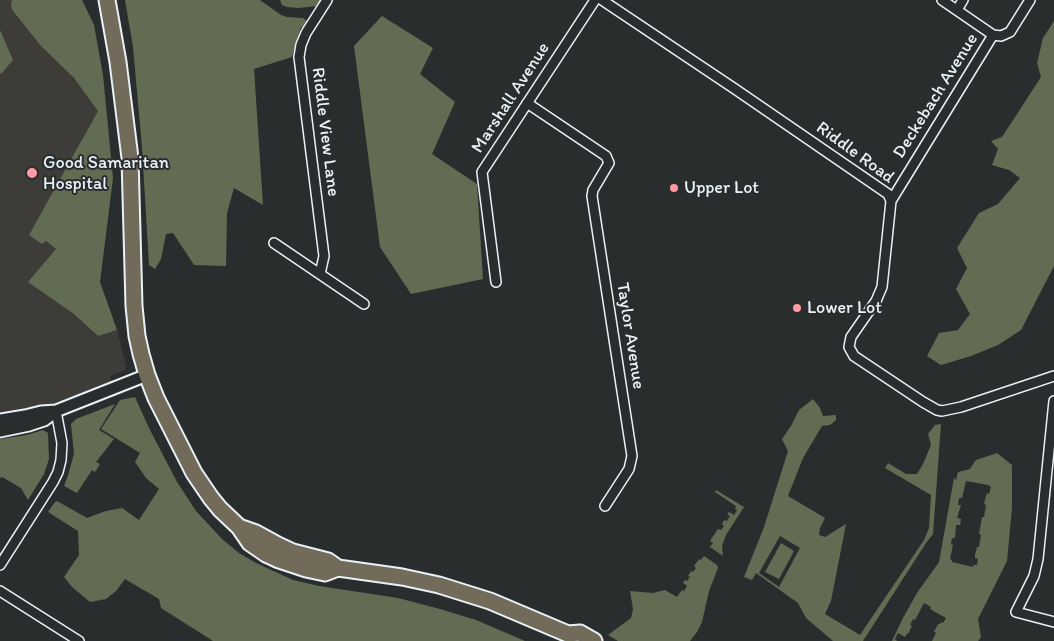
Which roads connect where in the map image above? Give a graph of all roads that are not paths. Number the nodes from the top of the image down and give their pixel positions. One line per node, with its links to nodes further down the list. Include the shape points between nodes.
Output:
1 (107, 0): 16 (main road, via 130,158 134,314)
2 (327, 0): 13 (street, Riddle View Lane, via 306,34 300,57 324,256)
3 (595, 0): 10 (street, Marshall Avenue)
4 (602, 0): 11 (street, Riddle Road, via 884,190)
5 (942, 0): 8 (street)
6 (964, 0): 8 (street)
7 (1030, 0): 9 (street, via 1010,32)
8 (957, 10): 9 (street)
9 (993, 35): 11 (street, Deckebach Avenue)
10 (527, 104): 14 (street, Marshall Avenue, via 482,172); 22 (street, Taylor Avenue, via 606,156 610,163 592,196 632,456 630,469)
11 (891, 200): 17 (street, Riddle Road, via 882,287 852,337 849,347 854,356 942,411)
12 (274, 243): 13 (street)
13 (320, 274): 15 (street)
14 (496, 282)
15 (364, 304)
16 (147, 375): 19 (street); 26 (main road, via 201,484 220,509 240,527 250,543 266,554 325,573 338,568 446,586)
17 (1054, 376)
18 (1054, 400): 25 (street, via 1038,559 1034,576 1016,612)
19 (56, 411): 20 (street); 21 (street, via 44,420); 23 (street, via 62,443 58,472)
20 (0, 420)
21 (0, 431)
22 (605, 506)
23 (0, 565)
24 (0, 591): 27 (street)
25 (1054, 622)
26 (570, 638): 28 (main road, via 580,633)
27 (79, 641)
28 (594, 641)

